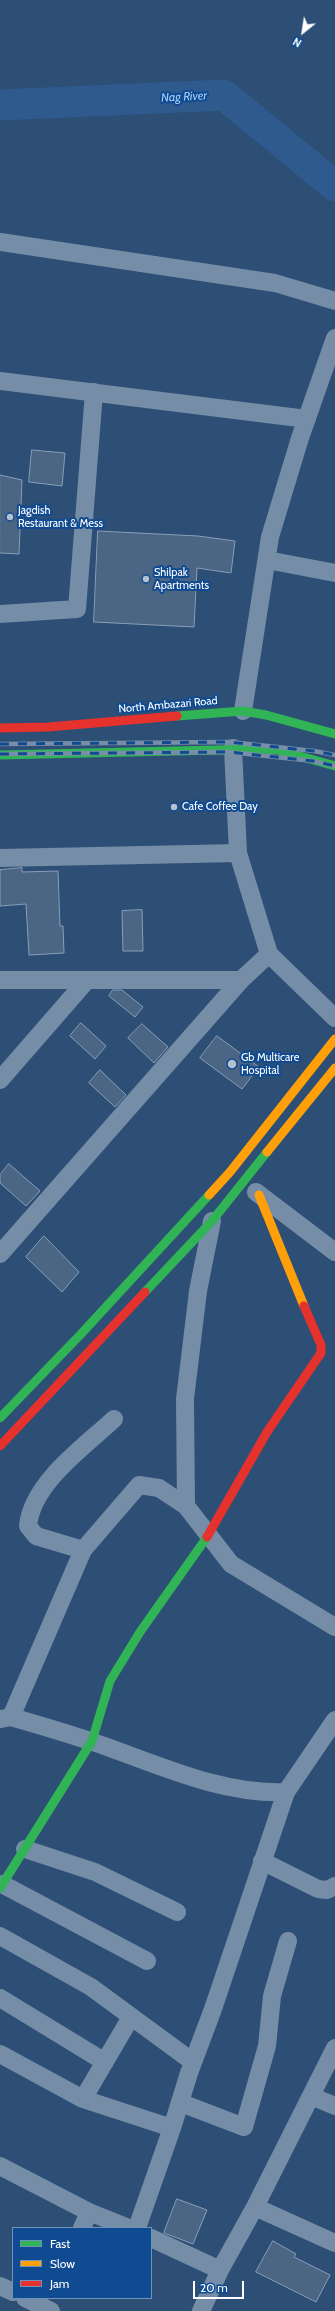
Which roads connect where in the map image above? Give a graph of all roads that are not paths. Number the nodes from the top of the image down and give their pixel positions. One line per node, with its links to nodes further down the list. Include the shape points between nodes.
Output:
1 (0, 242): 2 (street, via 275,283)
2 (335, 301)
3 (335, 338): 6 (street)
4 (0, 380): 5 (street)
5 (94, 392): 6 (street); 9 (street, via 77,610)
6 (307, 419): 7 (street, via 270,537)
7 (267, 560): 8 (street); 10 (street)
8 (335, 573)
9 (0, 614)
10 (243, 711): 11 (street, North Ambazari Road, via 48,727); 12 (street, North Ambazari Road)
11 (0, 728)
12 (335, 734)
13 (233, 748): 14 (street); 15 (street, via 278,750); 16 (street)
14 (0, 755)
15 (335, 766)
16 (238, 854): 17 (street); 18 (street)
17 (0, 858)
18 (269, 954): 21 (street); 22 (street)
19 (0, 980): 20 (street)
20 (87, 980): 21 (street); 25 (street)
21 (241, 980): 30 (street)
22 (335, 1018)
23 (335, 1039): 26 (street)
24 (335, 1068): 27 (street)
25 (0, 1080)
26 (230, 1172): 27 (street); 32 (street)
27 (244, 1184): 28 (street); 29 (street)
28 (259, 1195): 31 (street); 36 (street, via 321,1345 321,1353 267,1432)
29 (212, 1221): 34 (street); 35 (street, via 198,1291 185,1399)
30 (2, 1247)
31 (335, 1252)
32 (0, 1418)
33 (114, 1419): 37 (street, via 52,1476 29,1517 28,1526 36,1536)
34 (0, 1446)
35 (186, 1506): 36 (street); 37 (street, via 158,1488 139,1486)
36 (208, 1536): 38 (street, via 231,1564); 41 (street, via 140,1632 110,1681)
37 (83, 1550): 39 (street)
38 (335, 1627)
39 (6, 1718): 41 (street)
40 (335, 1720): 42 (street)
41 (92, 1741): 42 (street, via 216,1783 262,1793); 43 (street)
42 (286, 1792): 44 (street)
43 (25, 1849): 45 (street); 48 (street, via 95,1872)
44 (262, 1861): 47 (street, via 318,1889 327,1890); 57 (street)
45 (6, 1864): 46 (street)
46 (1, 1886): 51 (street)
47 (335, 1886)
48 (177, 1912)
49 (0, 1936): 53 (street, via 91,1987)
50 (288, 1941): 60 (street, via 272,1996 266,2046 244,2127)
51 (147, 1961)
52 (0, 1998): 56 (street)
53 (131, 2017): 56 (street); 57 (street)
54 (335, 2048): 58 (street)
55 (0, 2054): 59 (street)
56 (105, 2062): 59 (street)
57 (193, 2062): 60 (street)
58 (311, 2096): 61 (street); 64 (street)
59 (83, 2099): 62 (street)
60 (181, 2104): 62 (street)
61 (335, 2106)
62 (172, 2128): 67 (street)
63 (0, 2166): 65 (street)
64 (255, 2207): 69 (street); 70 (street)
65 (85, 2220): 66 (street)
66 (123, 2227)
67 (137, 2227)
68 (152, 2238): 70 (street)
69 (335, 2244)
70 (220, 2270): 75 (street)
71 (0, 2286): 72 (street)
72 (12, 2292)
73 (28, 2299): 74 (street)
74 (49, 2307)
75 (202, 2311)

